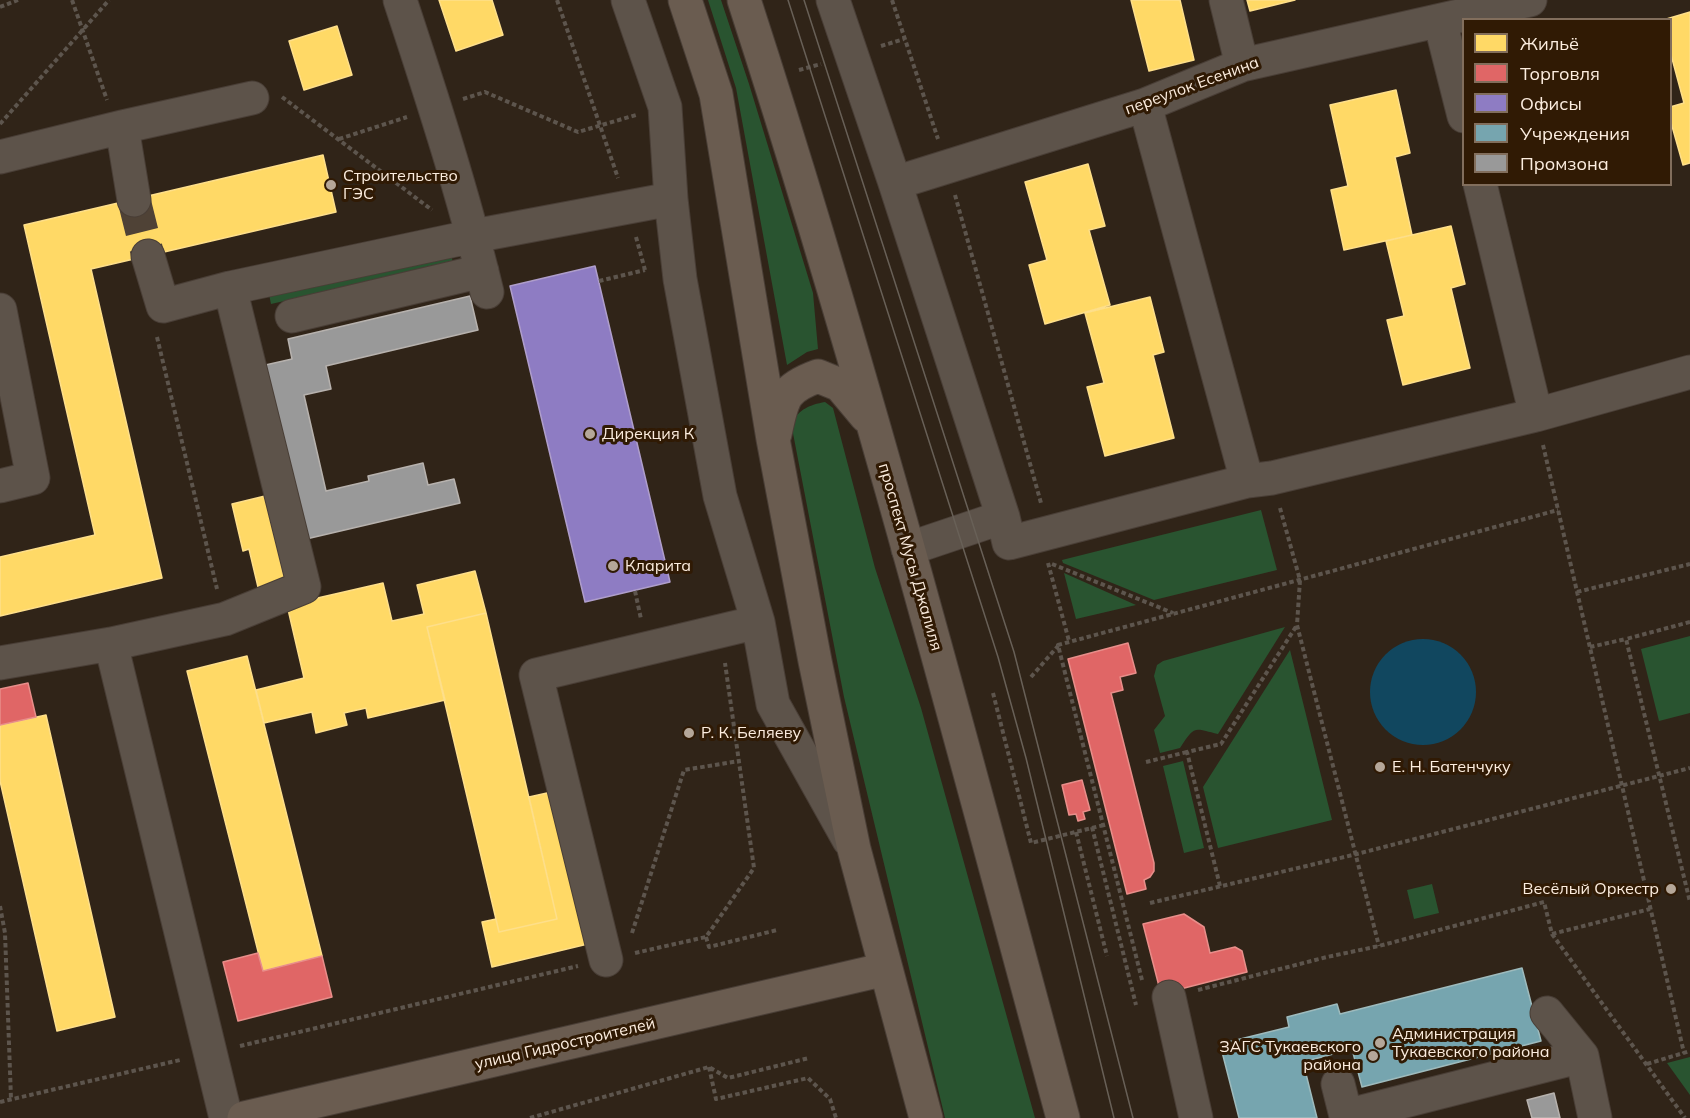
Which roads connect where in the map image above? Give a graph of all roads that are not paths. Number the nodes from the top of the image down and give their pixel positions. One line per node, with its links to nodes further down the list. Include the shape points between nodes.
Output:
1 (400, 0): 19 (street, via 436,108)
2 (628, 0): 17 (street, via 665,107)
3 (685, 0): 27 (main road, via 716,94)
4 (744, 0): 26 (main road, проспект Мусы Джалиля)
5 (833, 0): 15 (street)
6 (1226, 0): 9 (street)
7 (1530, 0): 8 (street, переулок Есенина)
8 (1440, 21): 9 (street, переулок Есенина); 12 (street)
9 (1242, 65): 11 (street, переулок Есенина)
10 (252, 98): 13 (street)
11 (1145, 105): 15 (street, переулок Есенина); 28 (street)
12 (1462, 108)
13 (122, 127): 14 (street); 18 (street)
14 (0, 157)
15 (895, 183): 30 (street)
16 (1480, 186): 25 (street)
17 (671, 198): 19 (street); 32 (street, via 680,279 720,496)
18 (134, 200)
19 (471, 237): 21 (street); 23 (street, via 485,282)
20 (148, 256): 21 (street, via 163,306)
21 (230, 288): 33 (street, via 308,586 225,619)
22 (0, 310): 29 (street, via 33,478)
23 (292, 316)
24 (1690, 372): 25 (street)
25 (1536, 415): 28 (street)
26 (874, 428): 27 (main road, via 840,385 818,376 797,384 782,402); 31 (main road, проспект Мусы Джалиля)
27 (773, 440): 35 (main road)
28 (1259, 480): 30 (street, via 1049,547)
29 (0, 486)
30 (1006, 530): 31 (street)
31 (908, 549): 45 (main road, проспект Мусы Джалиля)
32 (758, 622): 35 (street, via 773,704); 36 (street, via 536,675)
33 (111, 644): 34 (street); 43 (street)
34 (0, 663)
35 (854, 849): 37 (main road)
36 (616, 958)
37 (886, 969): 42 (main road); 44 (main road, улица Гидростроителей)
38 (1159, 1000): 46 (street)
39 (1547, 1013): 40 (street)
40 (1582, 1056): 41 (street, via 1346,1116); 47 (street)
41 (1338, 1084)
42 (924, 1116)
43 (226, 1118)
44 (244, 1118)
45 (1063, 1118)
46 (1196, 1118)
47 (1595, 1118)

